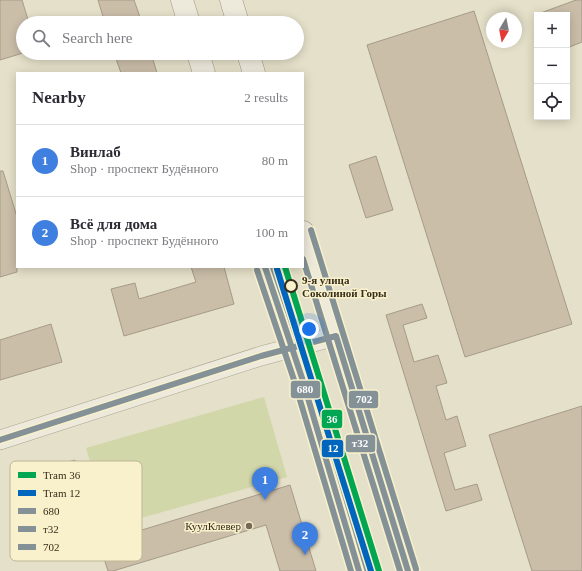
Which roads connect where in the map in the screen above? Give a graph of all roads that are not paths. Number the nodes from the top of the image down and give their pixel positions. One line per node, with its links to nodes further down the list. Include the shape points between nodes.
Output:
1 (182, 0): 3 (main road)
2 (231, 0): 4 (main road)
3 (187, 16)
4 (236, 16)
5 (200, 60): 7 (main road)
6 (250, 60): 8 (main road)
7 (204, 72)
8 (254, 72)
9 (304, 235): 11 (main road)
10 (265, 268): 12 (main road)
11 (336, 336): 12 (street); 15 (main road)
12 (292, 348): 13 (street); 14 (main road)
13 (0, 440)
14 (359, 571)
15 (408, 571)

